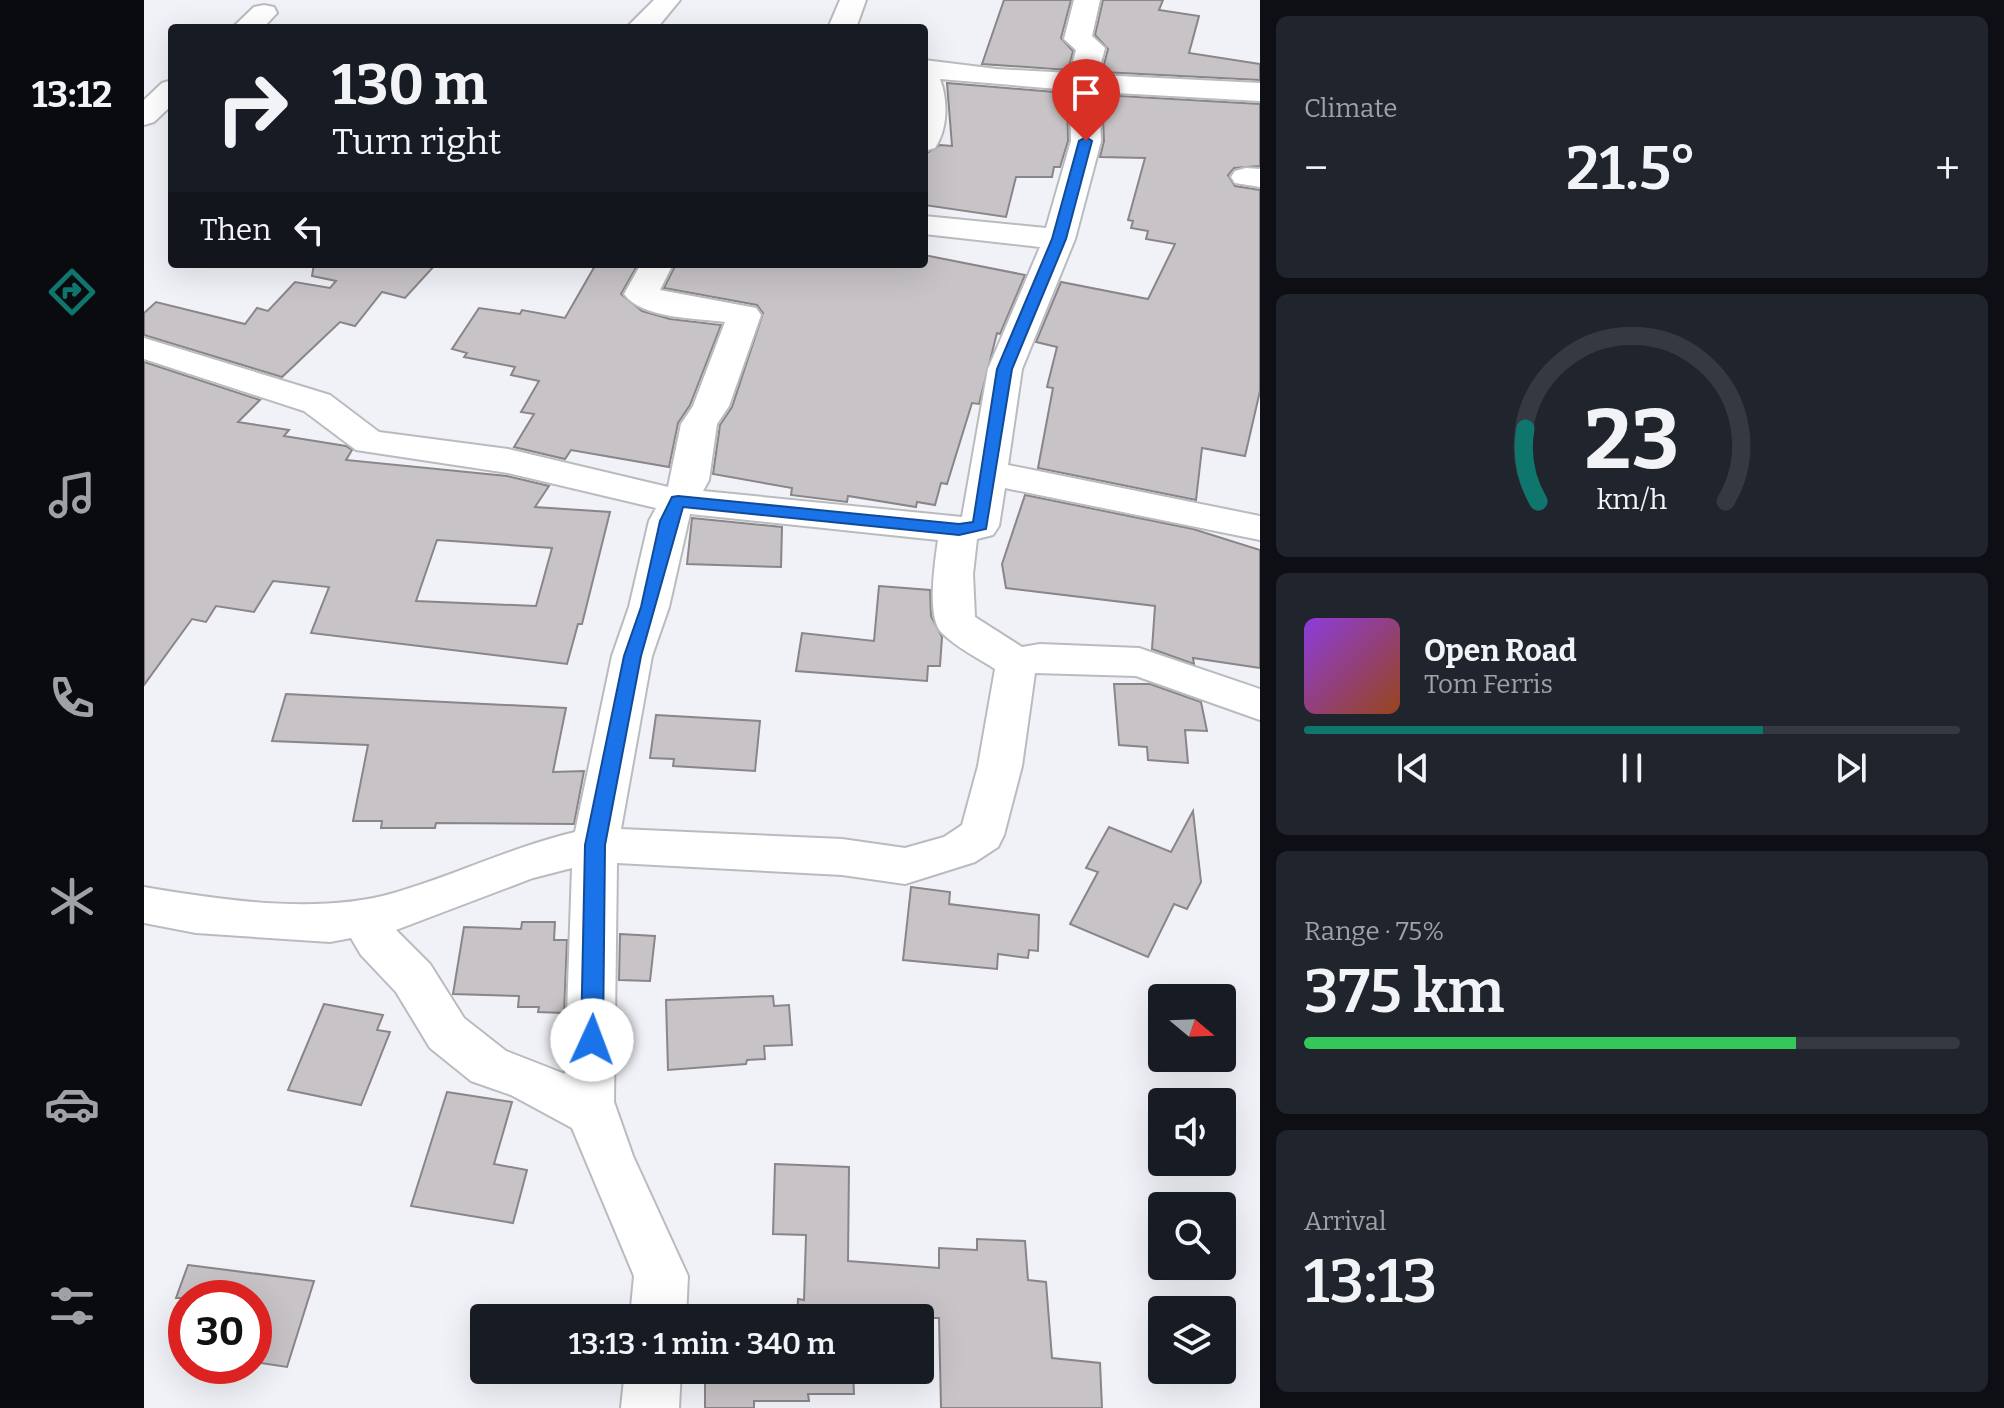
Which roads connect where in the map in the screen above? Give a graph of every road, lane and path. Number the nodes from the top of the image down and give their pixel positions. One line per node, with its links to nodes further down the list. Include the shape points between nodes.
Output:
1 (667, 0): 4 (street)
2 (853, 0): 5 (street)
3 (1087, 0): 8 (street, via 1078,39 1091,48)
4 (645, 24)
5 (844, 24)
6 (928, 70): 8 (street)
7 (928, 83): 12 (street, via 933,99)
8 (1084, 83): 9 (street); 14 (street, via 1086,141)
9 (1260, 92)
10 (168, 93): 11 (street)
11 (144, 116)
12 (928, 123)
13 (928, 225): 14 (street)
14 (1059, 239): 17 (street, via 1005,369)
15 (655, 268): 18 (street, via 641,294 663,303 744,315 711,406 699,424 690,480)
16 (144, 348): 18 (street, via 317,403 369,442 508,461)
17 (988, 473): 19 (street); 20 (street, via 980,526)
18 (678, 501): 20 (street); 23 (street, via 632,656)
19 (1260, 528)
20 (959, 530): 21 (street, via 953,574 955,623)
21 (1016, 663): 22 (street, via 1040,658 1139,662); 23 (street, via 1000,766 982,835 959,850 905,866 842,857)
22 (1260, 705)
23 (595, 845): 25 (street, via 525,862 397,911); 26 (street, via 589,1102)
24 (144, 905): 25 (street, via 330,923)
25 (364, 918): 26 (street, via 378,942 413,978 447,1033 489,1066 529,1080)
26 (593, 1114): 27 (street, via 661,1276)
27 (659, 1304)
28 (652, 1384): 29 (street)
29 (650, 1408)

